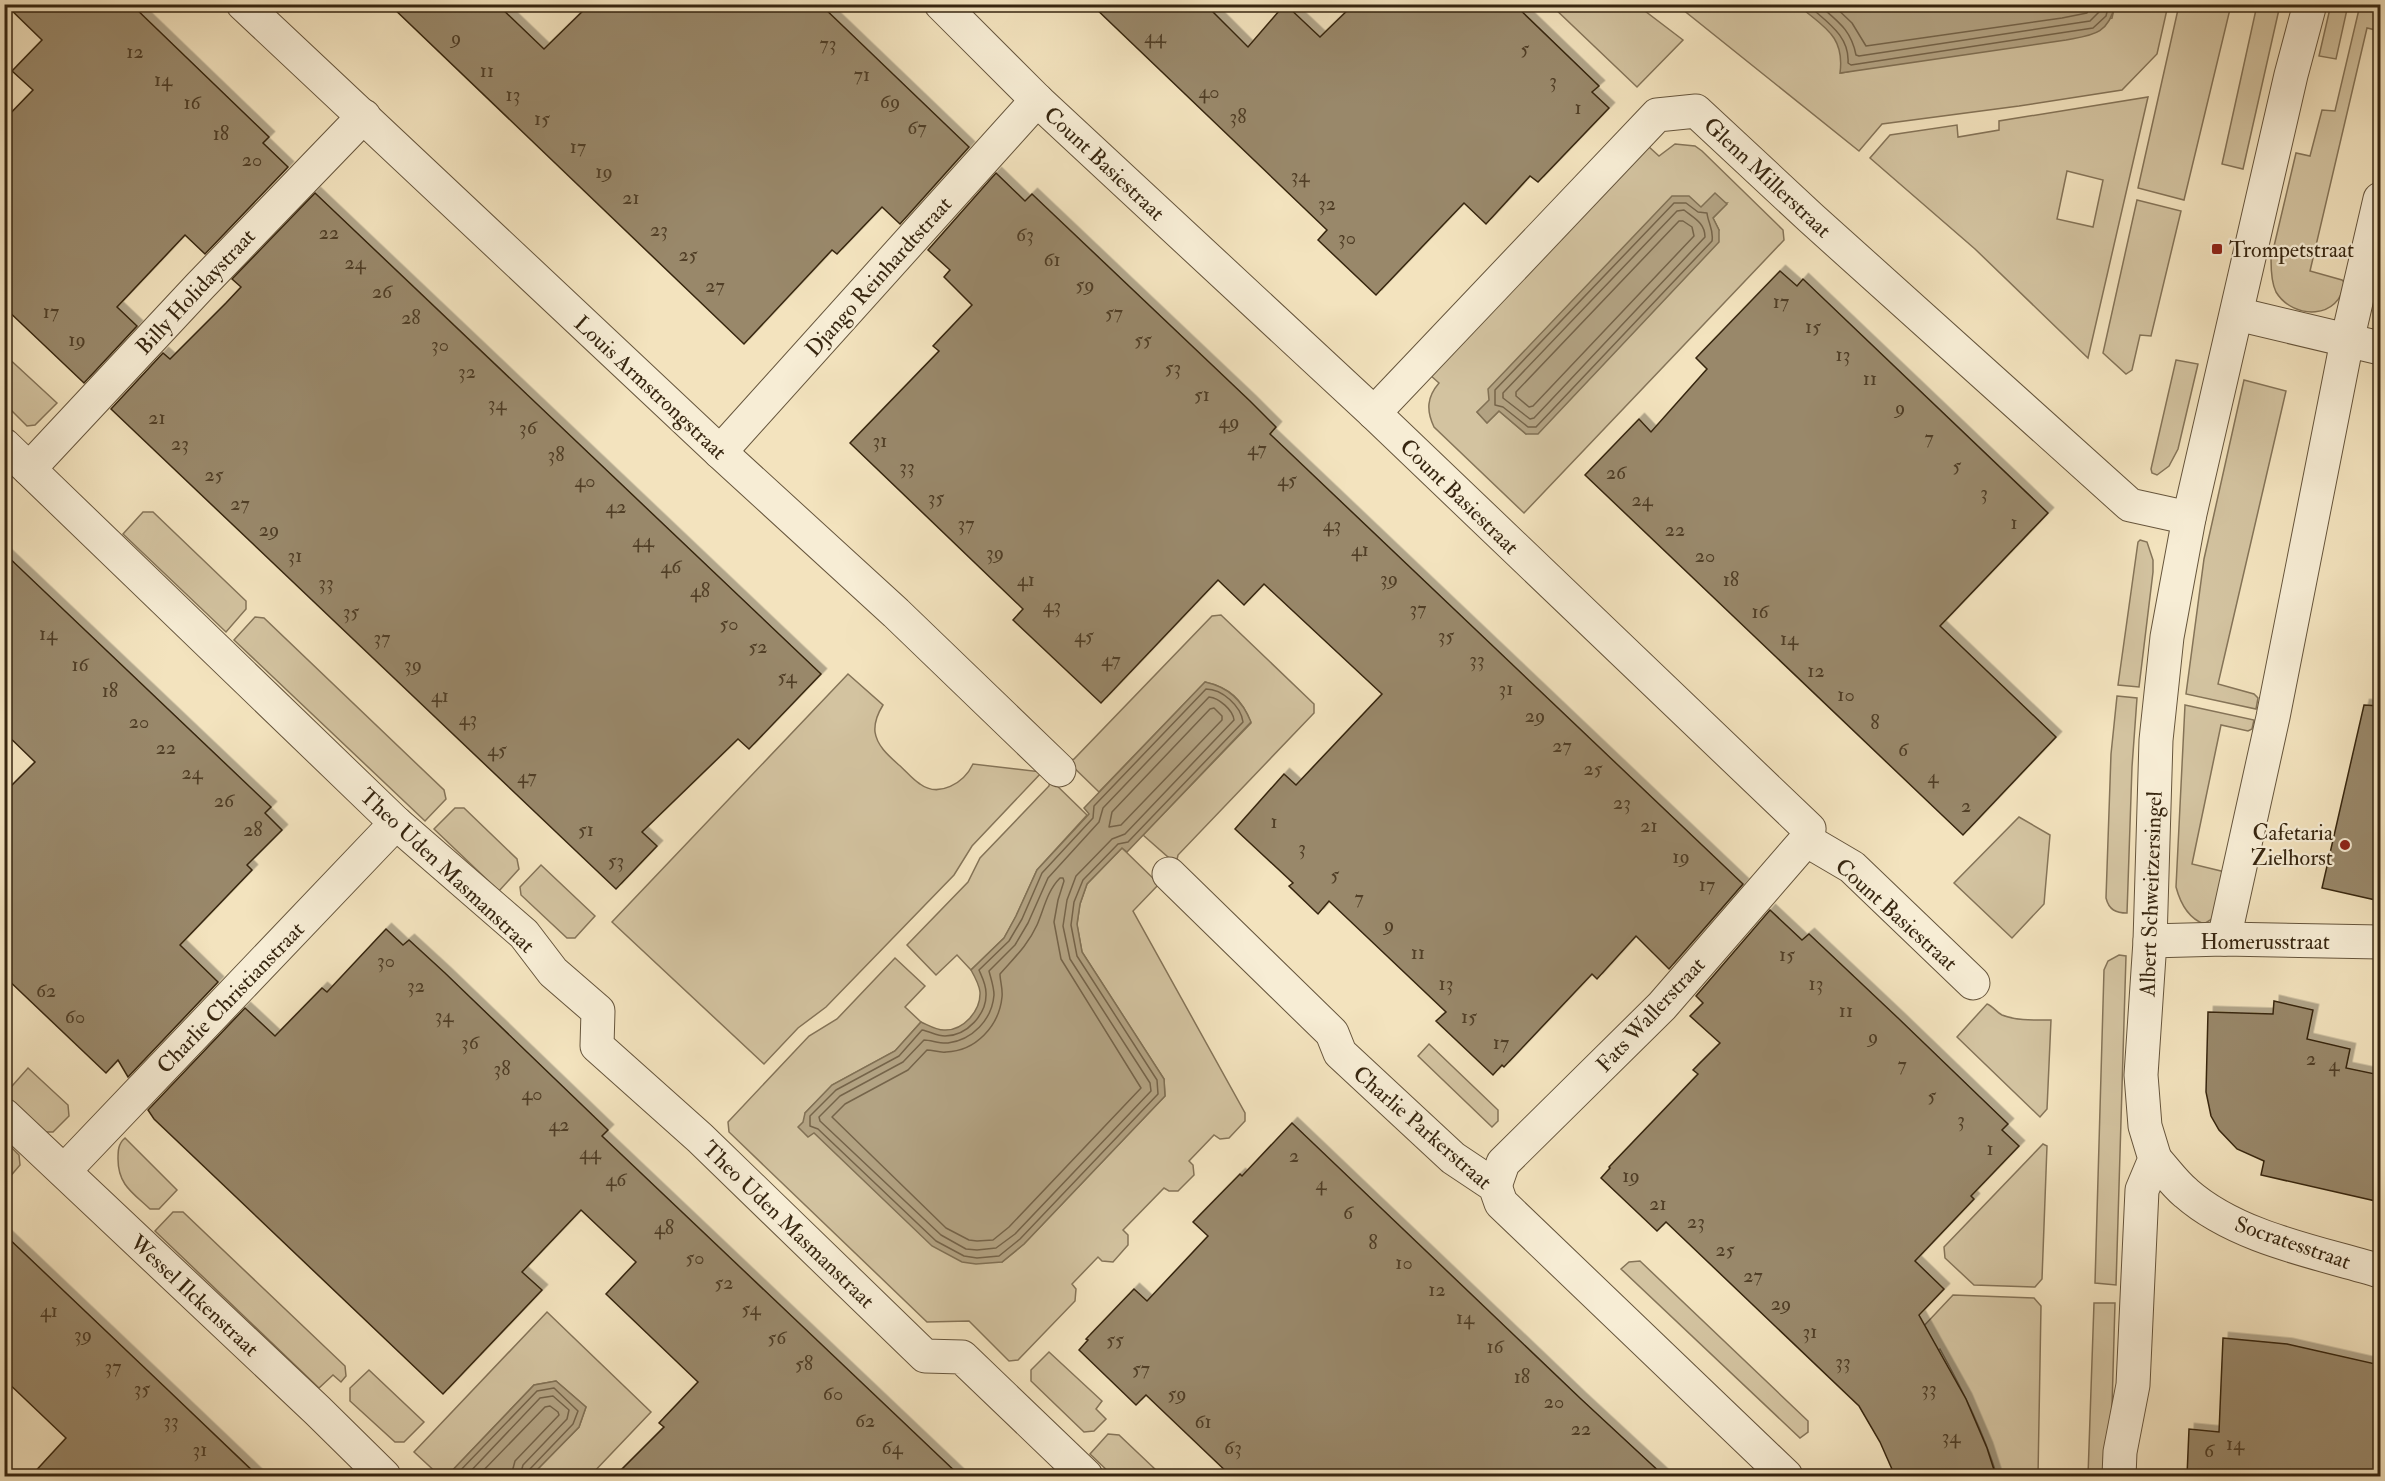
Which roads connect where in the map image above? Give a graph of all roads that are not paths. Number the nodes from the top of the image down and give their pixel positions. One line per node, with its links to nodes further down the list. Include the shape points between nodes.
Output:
1 (243, 4): 5 (street, Louis Armstrongstraat)
2 (941, 4): 4 (street, Count Basiestraat)
3 (2310, 4): 7 (street, Albert Schweitzersingel)
4 (1037, 100): 10 (street, Count Basiestraat); 12 (street, Django Reinhardtstraat)
5 (364, 116): 12 (street, Louis Armstrongstraat); 13 (street, Billy Holidaystraat)
6 (2380, 199): 8 (street)
7 (2237, 314): 8 (street); 14 (street, Albert Schweitzersingel)
8 (2347, 341): 9 (street); 19 (street, via 2273,717)
9 (2380, 348)
10 (1374, 413): 14 (street, Glenn Millerstraat, via 1657,115 1696,111 2130,505); 17 (street, Count Basiestraat, via 1809,829)
11 (4, 446): 13 (street, Theo Uden Masmanstraat)
12 (720, 452): 15 (street, Louis Armstrongstraat)
13 (29, 469): 16 (street, Theo Uden Masmanstraat)
14 (2189, 518): 20 (street, Albert Schweitzersingel, via 2167,636 2156,740)
15 (1059, 770)
16 (396, 823): 25 (street, Charlie Christianstraat); 29 (street, Theo Uden Masmanstraat, via 524,934 553,972 598,1011 597,1046 700,1138 925,1356 962,1357)
17 (1806, 840): 22 (street, Count Basiestraat, via 1852,867); 26 (street, Fats Wallerstraat, via 1662,1006 1503,1163)
18 (1169, 874): 26 (street, Charlie Parkerstraat, via 1332,1033 1340,1053 1453,1158)
19 (2224, 939): 20 (street, Homerusstraat); 21 (street, Homerusstraat)
20 (2150, 941): 24 (street, Albert Schweitzersingel, via 2141,1075 2145,1126)
21 (2380, 942)
22 (1973, 983)
23 (4, 1114): 25 (street, Wessel Ilckenstraat)
24 (2155, 1158): 27 (street, Socratesstraat, via 2185,1193 2233,1223); 31 (street, via 2142,1190 2133,1385 2120,1452)
25 (64, 1171): 28 (street, Wessel Ilckenstraat)
26 (1495, 1186): 30 (street, Charlie Parkerstraat, via 1501,1203)
27 (2380, 1271)
28 (384, 1476)
29 (1086, 1476)
30 (1786, 1476)
31 (2120, 1476)

